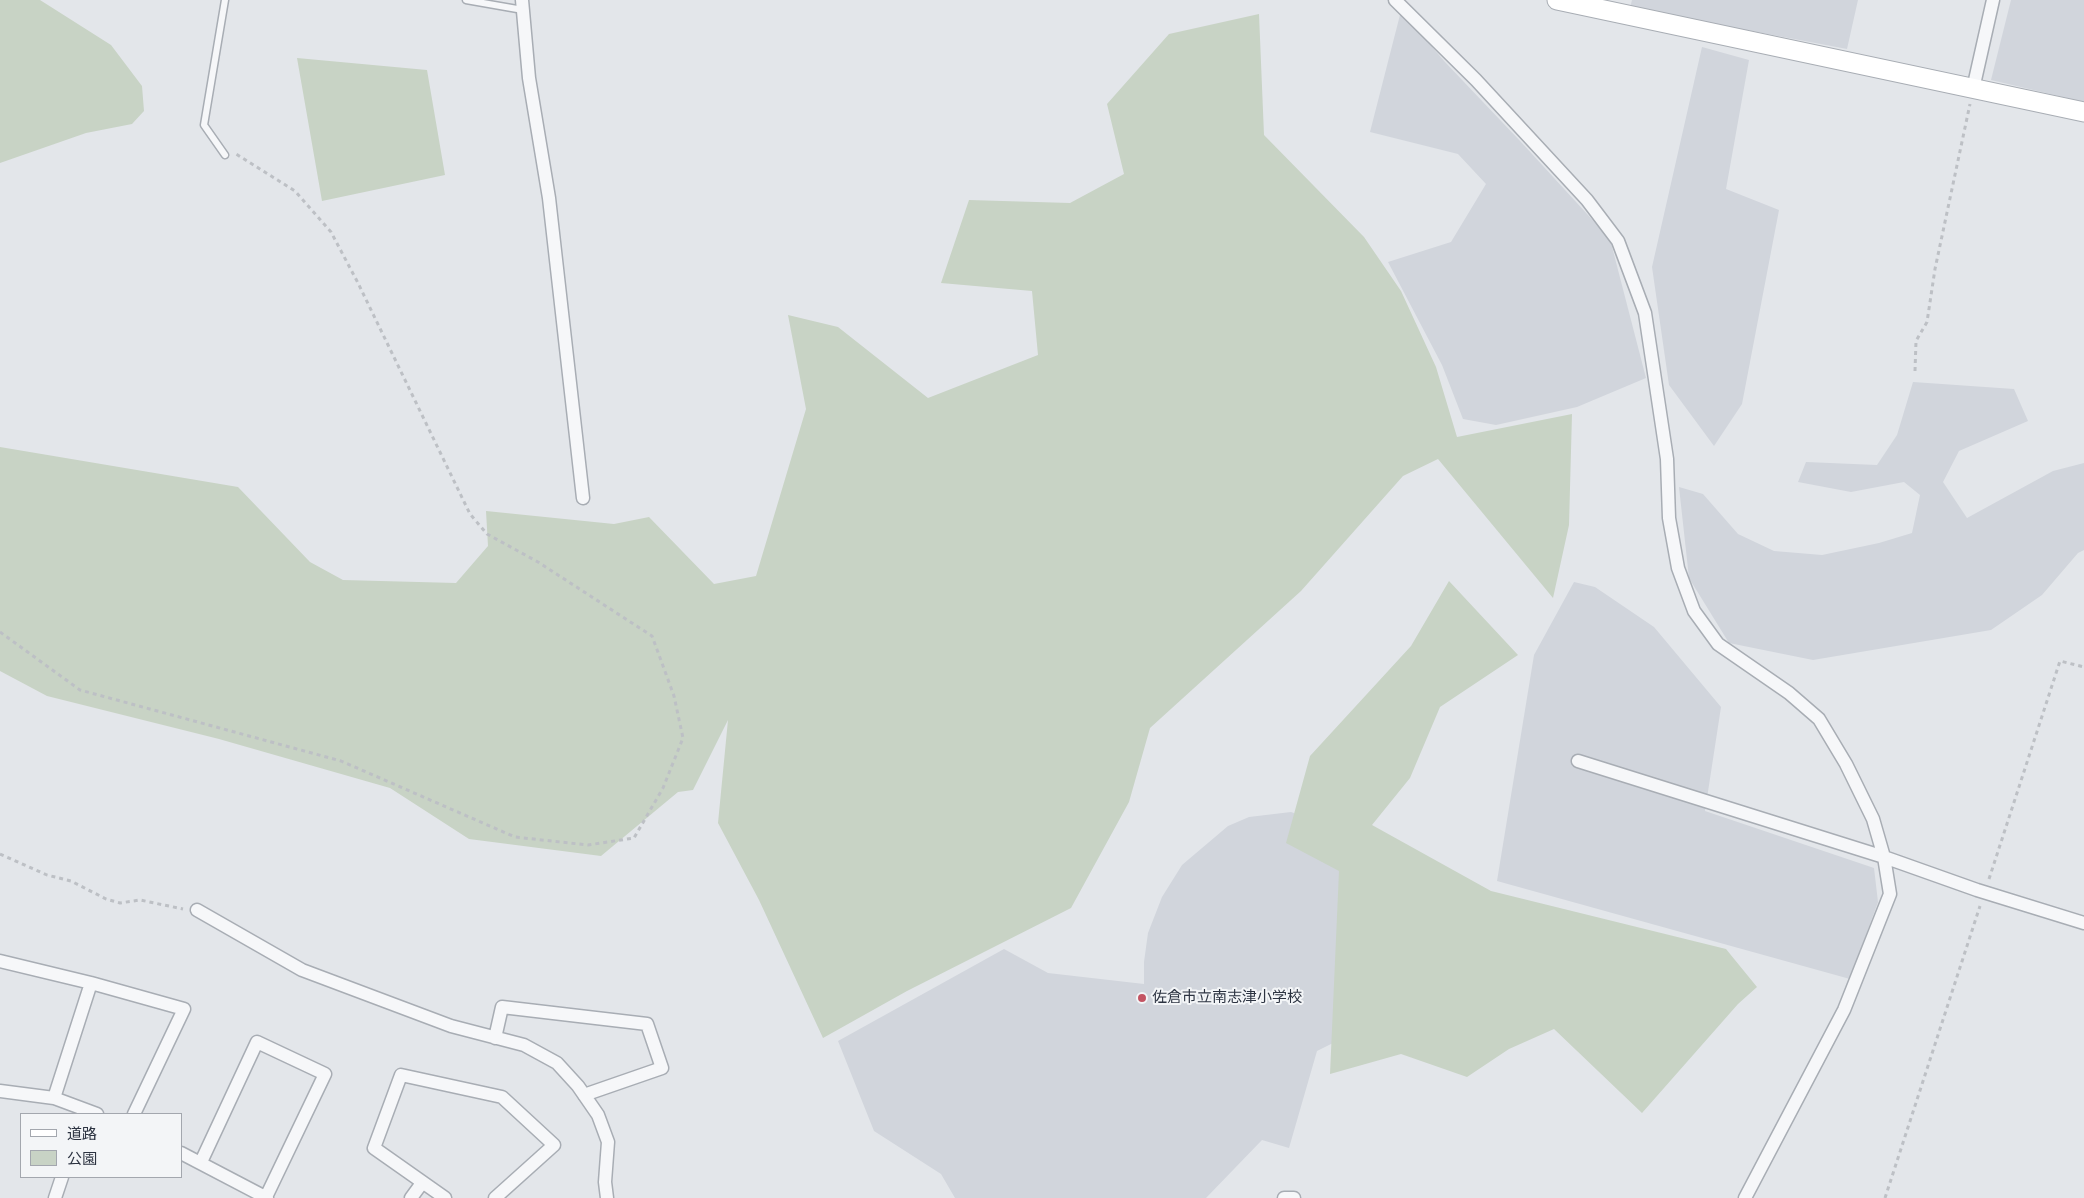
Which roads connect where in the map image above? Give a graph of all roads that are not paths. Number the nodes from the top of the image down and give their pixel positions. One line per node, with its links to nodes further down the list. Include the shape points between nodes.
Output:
1 (225, 0): 9 (lane, via 204,125)
2 (466, 0): 6 (lane)
3 (1395, 0): 12 (street, via 1476,80 1587,200 1618,241 1645,313 1667,459 1669,518 1678,568 1694,611 1718,644 1819,719 1846,764 1872,819)
4 (1557, 0): 7 (street)
5 (1993, 0): 7 (street)
6 (522, 5): 10 (street, via 529,78 549,198)
7 (1974, 89): 8 (street)
8 (2084, 112)
9 (225, 155)
10 (583, 498)
11 (1578, 762): 12 (street)
12 (1884, 857): 14 (street); 35 (street, via 1890,894 1844,1010)
13 (198, 910): 17 (street, via 302,970 451,1026)
14 (2084, 922)
15 (0, 961): 16 (street)
16 (91, 983): 20 (street); 22 (street, via 184,1009)
17 (495, 1038): 19 (street, via 524,1045 557,1063); 19 (street, via 502,1007 647,1024 662,1068)
18 (0, 1090): 20 (street)
19 (584, 1095): 32 (street, via 598,1115 608,1142)
20 (54, 1098): 21 (street)
21 (81, 1111)
22 (134, 1113)
23 (182, 1153): 24 (street)
24 (201, 1162): 28 (street); 28 (street, via 257,1042 325,1074)
25 (62, 1178): 27 (street)
26 (422, 1183): 29 (street); 30 (street); 31 (street, via 374,1148 401,1075 502,1097 554,1145)
27 (55, 1198)
28 (267, 1198)
29 (411, 1198)
30 (445, 1198)
31 (495, 1198)
32 (607, 1198)
33 (1284, 1198): 34 (street)
34 (1294, 1198)
35 (1745, 1198)

